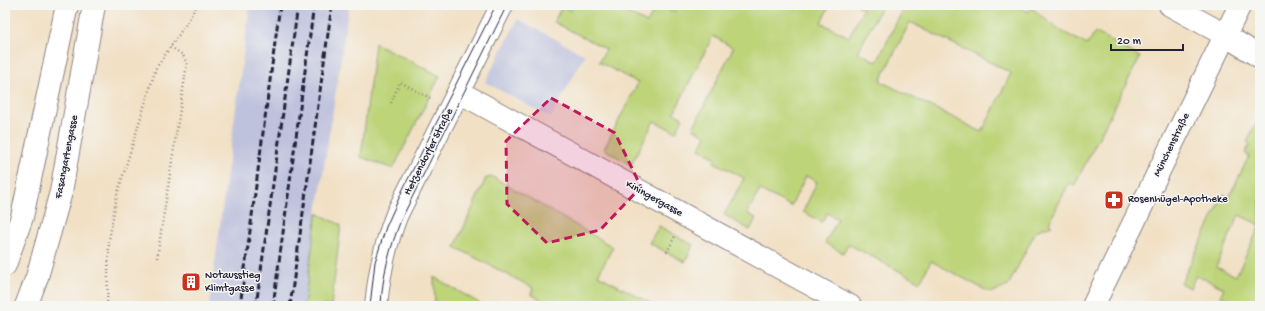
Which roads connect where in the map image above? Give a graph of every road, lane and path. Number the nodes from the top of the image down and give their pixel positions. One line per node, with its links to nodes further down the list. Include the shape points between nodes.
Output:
1 (94, 5): 14 (street, Fasangartengasse, via 61,192)
2 (197, 5): 8 (path)
3 (502, 5): 10 (street, Hetzendorfer Straße)
4 (1170, 5): 7 (street)
5 (1240, 5): 7 (street, Münchenstraße)
6 (64, 7): 13 (street, via 22,217)
7 (1225, 34): 9 (street); 18 (street, Münchenstraße)
8 (171, 47): 12 (path, via 183,55 186,64); 15 (path, via 156,68 117,196 109,240)
9 (1260, 57)
10 (454, 100): 11 (path, via 400,82); 16 (street, Hetzendorfer Straße, via 389,234); 17 (street, Kiningergasse)
11 (391, 103)
12 (157, 258)
13 (5, 265)
14 (26, 306)
15 (107, 306)
16 (376, 306)
17 (850, 306)
18 (1093, 306)

